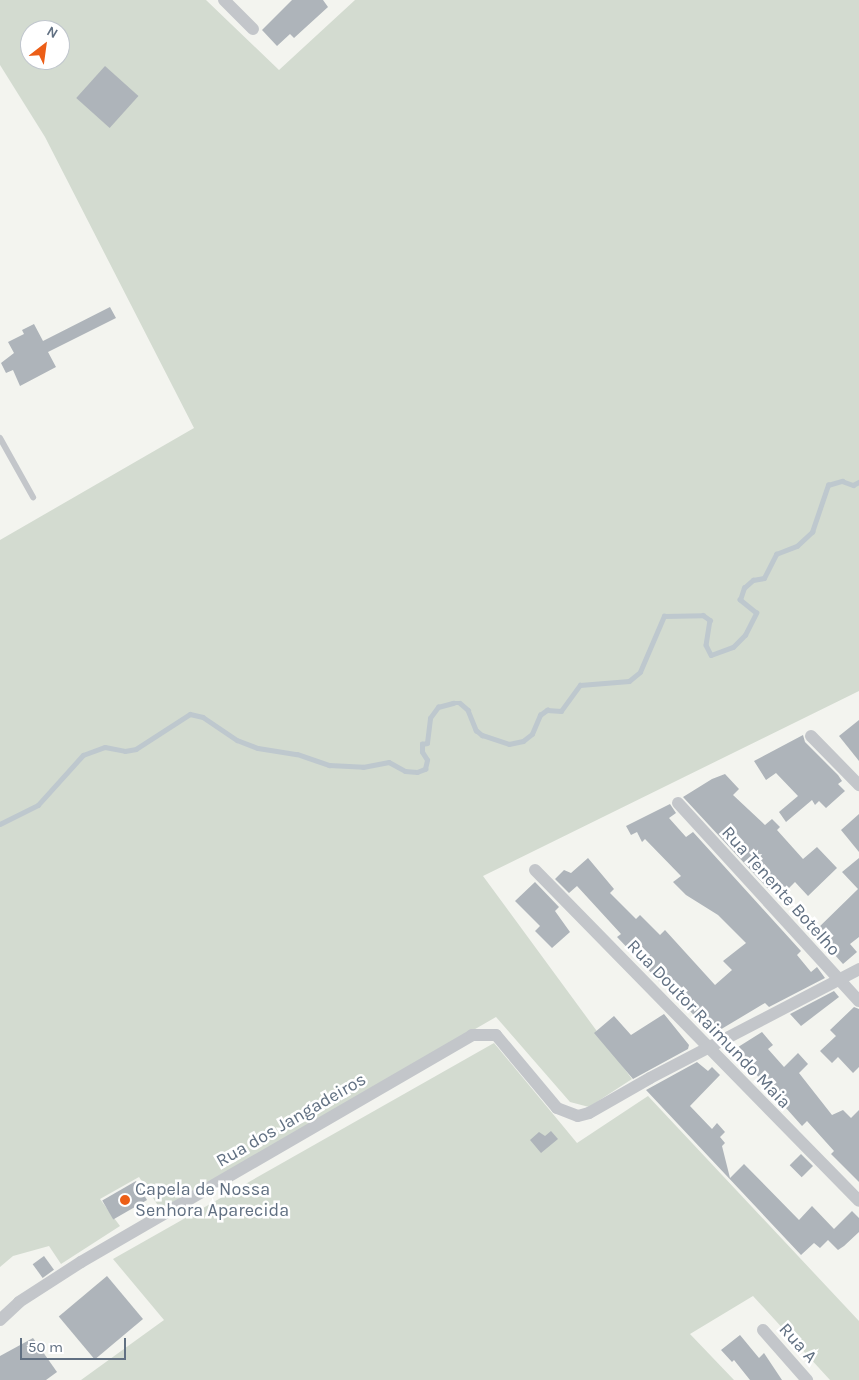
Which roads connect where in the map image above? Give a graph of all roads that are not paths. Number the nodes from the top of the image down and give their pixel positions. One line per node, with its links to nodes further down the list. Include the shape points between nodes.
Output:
1 (224, 0): 2 (street)
2 (252, 29)
3 (0, 438): 4 (lane)
4 (33, 497)
5 (811, 736): 6 (street)
6 (859, 785)
7 (678, 803): 10 (street, Rua Tenente Botelho)
8 (535, 870): 12 (street, Rua Doutor Raimundo Maia)
9 (859, 969): 10 (street)
10 (838, 980): 11 (street, Rua Tenente Botelho); 12 (street)
11 (859, 1001)
12 (706, 1047): 13 (street, Rua Doutor Raimundo Maia); 14 (street, Rua dos Jangadeiros, via 589,1113 578,1116 557,1108 504,1043 486,1033 472,1035 81,1262 19,1302)
13 (859, 1201)
14 (0, 1320)
15 (762, 1330): 16 (street, Rua A)
16 (807, 1380)

